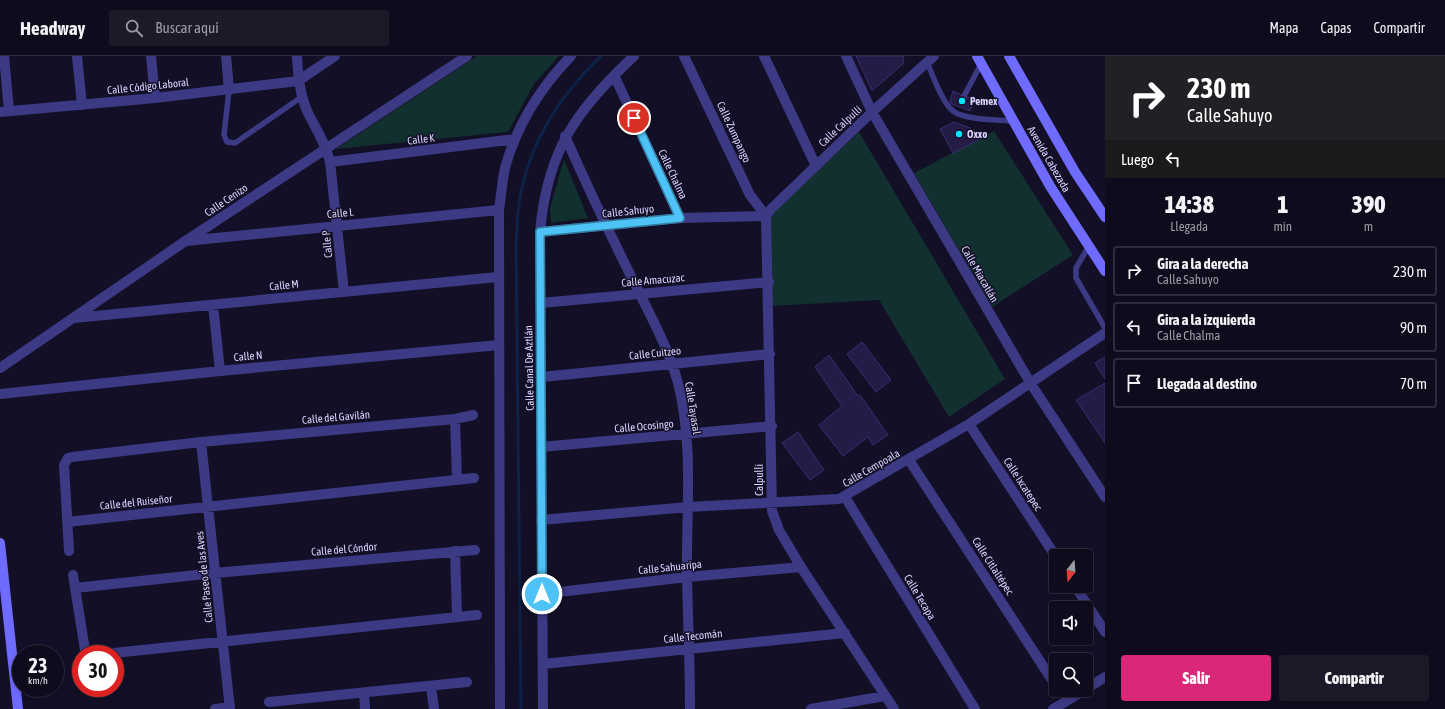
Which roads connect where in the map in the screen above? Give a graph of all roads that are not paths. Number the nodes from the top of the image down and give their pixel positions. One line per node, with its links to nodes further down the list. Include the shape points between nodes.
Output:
1 (4, 56): 24 (street)
2 (77, 56): 22 (street)
3 (151, 56): 21 (street)
4 (226, 56): 18 (street)
5 (297, 56): 17 (street, Calle P)
6 (335, 56): 17 (street)
7 (467, 56): 30 (street, Calle Cenizo)
8 (571, 56): 29 (street, via 534,101)
9 (634, 56): 16 (street, Calle Canal De Aztlán)
10 (684, 56): 34 (street, Calle Zumpango, via 750,195)
11 (764, 56): 32 (street)
12 (846, 56): 25 (street, Calle Miacatlán)
13 (1009, 56): 35 (main road, Avenida Cabezada, via 1075,172)
14 (931, 59): 25 (street, Calle Calpulli); 26 (lane, via 950,108)
15 (979, 60): 20 (lane); 27 (main road, Avenida Cabezada)
16 (614, 75): 28 (street, Calle Canal De Aztlán); 36 (street, Calle Chalma)
17 (298, 81): 18 (street, Calle Código Laboral); 19 (street, Calle P)
18 (230, 90): 19 (lane, via 224,135 227,142 235,143); 21 (street, Calle Código Laboral)
19 (303, 96): 30 (street, Calle P, via 309,116)
20 (964, 96)
21 (155, 98): 22 (street, Calle Código Laboral)
22 (82, 105): 24 (street, Calle Código Laboral)
23 (960, 107): 26 (lane)
24 (5, 112)
25 (872, 112): 32 (street, Calle Calpulli); 58 (street, Calle Miacatlán)
26 (958, 114): 27 (lane)
27 (1014, 122): 41 (main road, Avenida Cabezada)
28 (565, 136): 38 (street, Calle Tayasal); 39 (street, Calle Canal De Aztlán, via 546,189)
29 (515, 139): 31 (street, Calle K); 33 (street, via 505,169)
30 (327, 147): 31 (street, Calle P); 40 (street, Calle Cenizo)
31 (330, 162): 37 (street, Calle P)
32 (816, 166): 34 (street, Calle Calpulli)
33 (499, 210): 37 (street, Calle L); 43 (street)
34 (766, 216): 36 (street, Calle Sahuyo); 44 (street, Calpulli)
35 (1105, 217)
36 (680, 218): 38 (street, Calle Sahuyo)
37 (338, 226): 40 (street, Calle L); 45 (street, Calle P)
38 (606, 226): 39 (street, Calle Sahuyo); 46 (street, Calle Tayasal)
39 (540, 232): 47 (street, Calle Canal De Aztlán)
40 (184, 242): 49 (street, Calle Cenizo)
41 (1088, 246): 42 (main road, Avenida Cabezada); 50 (lane, via 1076,268 1076,278)
42 (1105, 271)
43 (498, 277): 45 (street, Calle M); 52 (street)
44 (769, 282): 46 (street, Calle Amacuzac); 53 (street, Calpulli)
45 (344, 292): 48 (street, Calle M)
46 (639, 294): 47 (street, Calle Amacuzac); 54 (street, Calle Tayasal)
47 (540, 303): 57 (street, Calle Canal De Aztlán)
48 (213, 305): 49 (street, Calle M); 56 (street)
49 (73, 318): 55 (street, Calle Cenizo)
50 (1105, 328)
51 (1105, 334): 58 (street, Calle Cempoala)
52 (499, 345): 56 (street, Calle N); 115 (street)
53 (770, 354): 54 (street, Calle Cuitzeo); 63 (street, Calpulli)
54 (672, 363): 57 (street, Calle Cuitzeo); 64 (street, Calle Tayasal)
55 (0, 368)
56 (220, 371): 59 (street, Calle N)
57 (542, 377): 66 (street, Calle Canal De Aztlán)
58 (1031, 384): 62 (street, Calle Cempoala); 71 (street, Calle Miacatlán)
59 (0, 394)
60 (472, 414): 61 (street, Calle del Gavilán)
61 (454, 419): 65 (street, Calle del Gavilán); 69 (street)
62 (969, 424): 67 (street, Calle Cempoala); 78 (street, Calle Ixcatepec)
63 (772, 426): 64 (street, Calle Ocosingo); 72 (street, Calpulli)
64 (686, 435): 66 (street, Calle Ocosingo); 74 (street, Calle Tayasal)
65 (201, 442): 73 (street, Calle Paseo de las Aves); 76 (street, via 72,457 64,465)
66 (541, 447): 75 (street, Calle Canal De Aztlán)
67 (909, 460): 70 (street, Calle Cempoala); 98 (street, Calle Citlaltépec)
68 (474, 478): 69 (street)
69 (457, 480): 73 (street)
70 (846, 497): 72 (street, Calle Cempoala, via 831,501); 120 (street, Calle Tecapa)
71 (1105, 497)
72 (771, 504): 74 (street, Calle Cempoala); 82 (street, Calpulli, via 776,524)
73 (208, 506): 76 (street, Calle del Ruiseñor); 83 (street, Calle Paseo de las Aves)
74 (688, 507): 75 (street, Calle Cempoala); 85 (street, Calle Tayasal)
75 (541, 520): 88 (street, Calle Canal De Aztlán)
76 (67, 522): 80 (street)
77 (0, 543): 111 (main road)
78 (1051, 549)
79 (475, 550): 81 (street, Calle del Cóndor)
80 (69, 551)
81 (455, 551): 83 (street, Calle del Cóndor); 90 (street)
82 (801, 567): 85 (street, Calle Sahuaripa); 92 (street, Calpulli)
83 (215, 573): 86 (street, Calle del Cóndor); 93 (street, Calle Paseo de las Aves)
84 (73, 575): 86 (street)
85 (687, 577): 88 (street, Calle Sahuaripa); 95 (street, Calle Tayasal)
86 (75, 588): 94 (street)
87 (1080, 593): 91 (street)
88 (542, 594): 97 (street, Calle Canal De Aztlán)
89 (477, 615): 90 (street)
90 (457, 616): 93 (street)
91 (1105, 632)
92 (845, 633): 95 (street, Calle Tecomán); 104 (street, Calpulli)
93 (223, 641): 96 (street); 110 (street, Calle Paseo de las Aves)
94 (84, 645)
95 (690, 649): 97 (street, Calle Tecomán); 117 (street, Calle Tayasal)
96 (124, 652)
97 (543, 664): 116 (street, Calle Canal De Aztlán)
98 (1049, 675)
99 (1105, 677): 101 (street)
100 (467, 682): 102 (street)
101 (1093, 685)
102 (432, 687): 103 (street); 114 (street)
103 (364, 693): 109 (street); 113 (street)
104 (885, 696): 118 (street); 119 (street, Calpulli)
105 (1063, 697): 108 (street)
106 (1074, 697): 108 (street)
107 (269, 702): 109 (street)
108 (1066, 702): 121 (street)
109 (299, 704)
110 (230, 708): 112 (street)
111 (18, 709)
112 (215, 709)
113 (365, 709)
114 (434, 709)
115 (500, 709)
116 (543, 709)
117 (690, 709)
118 (811, 709)
119 (894, 709)
120 (975, 709)
121 (1053, 709)

